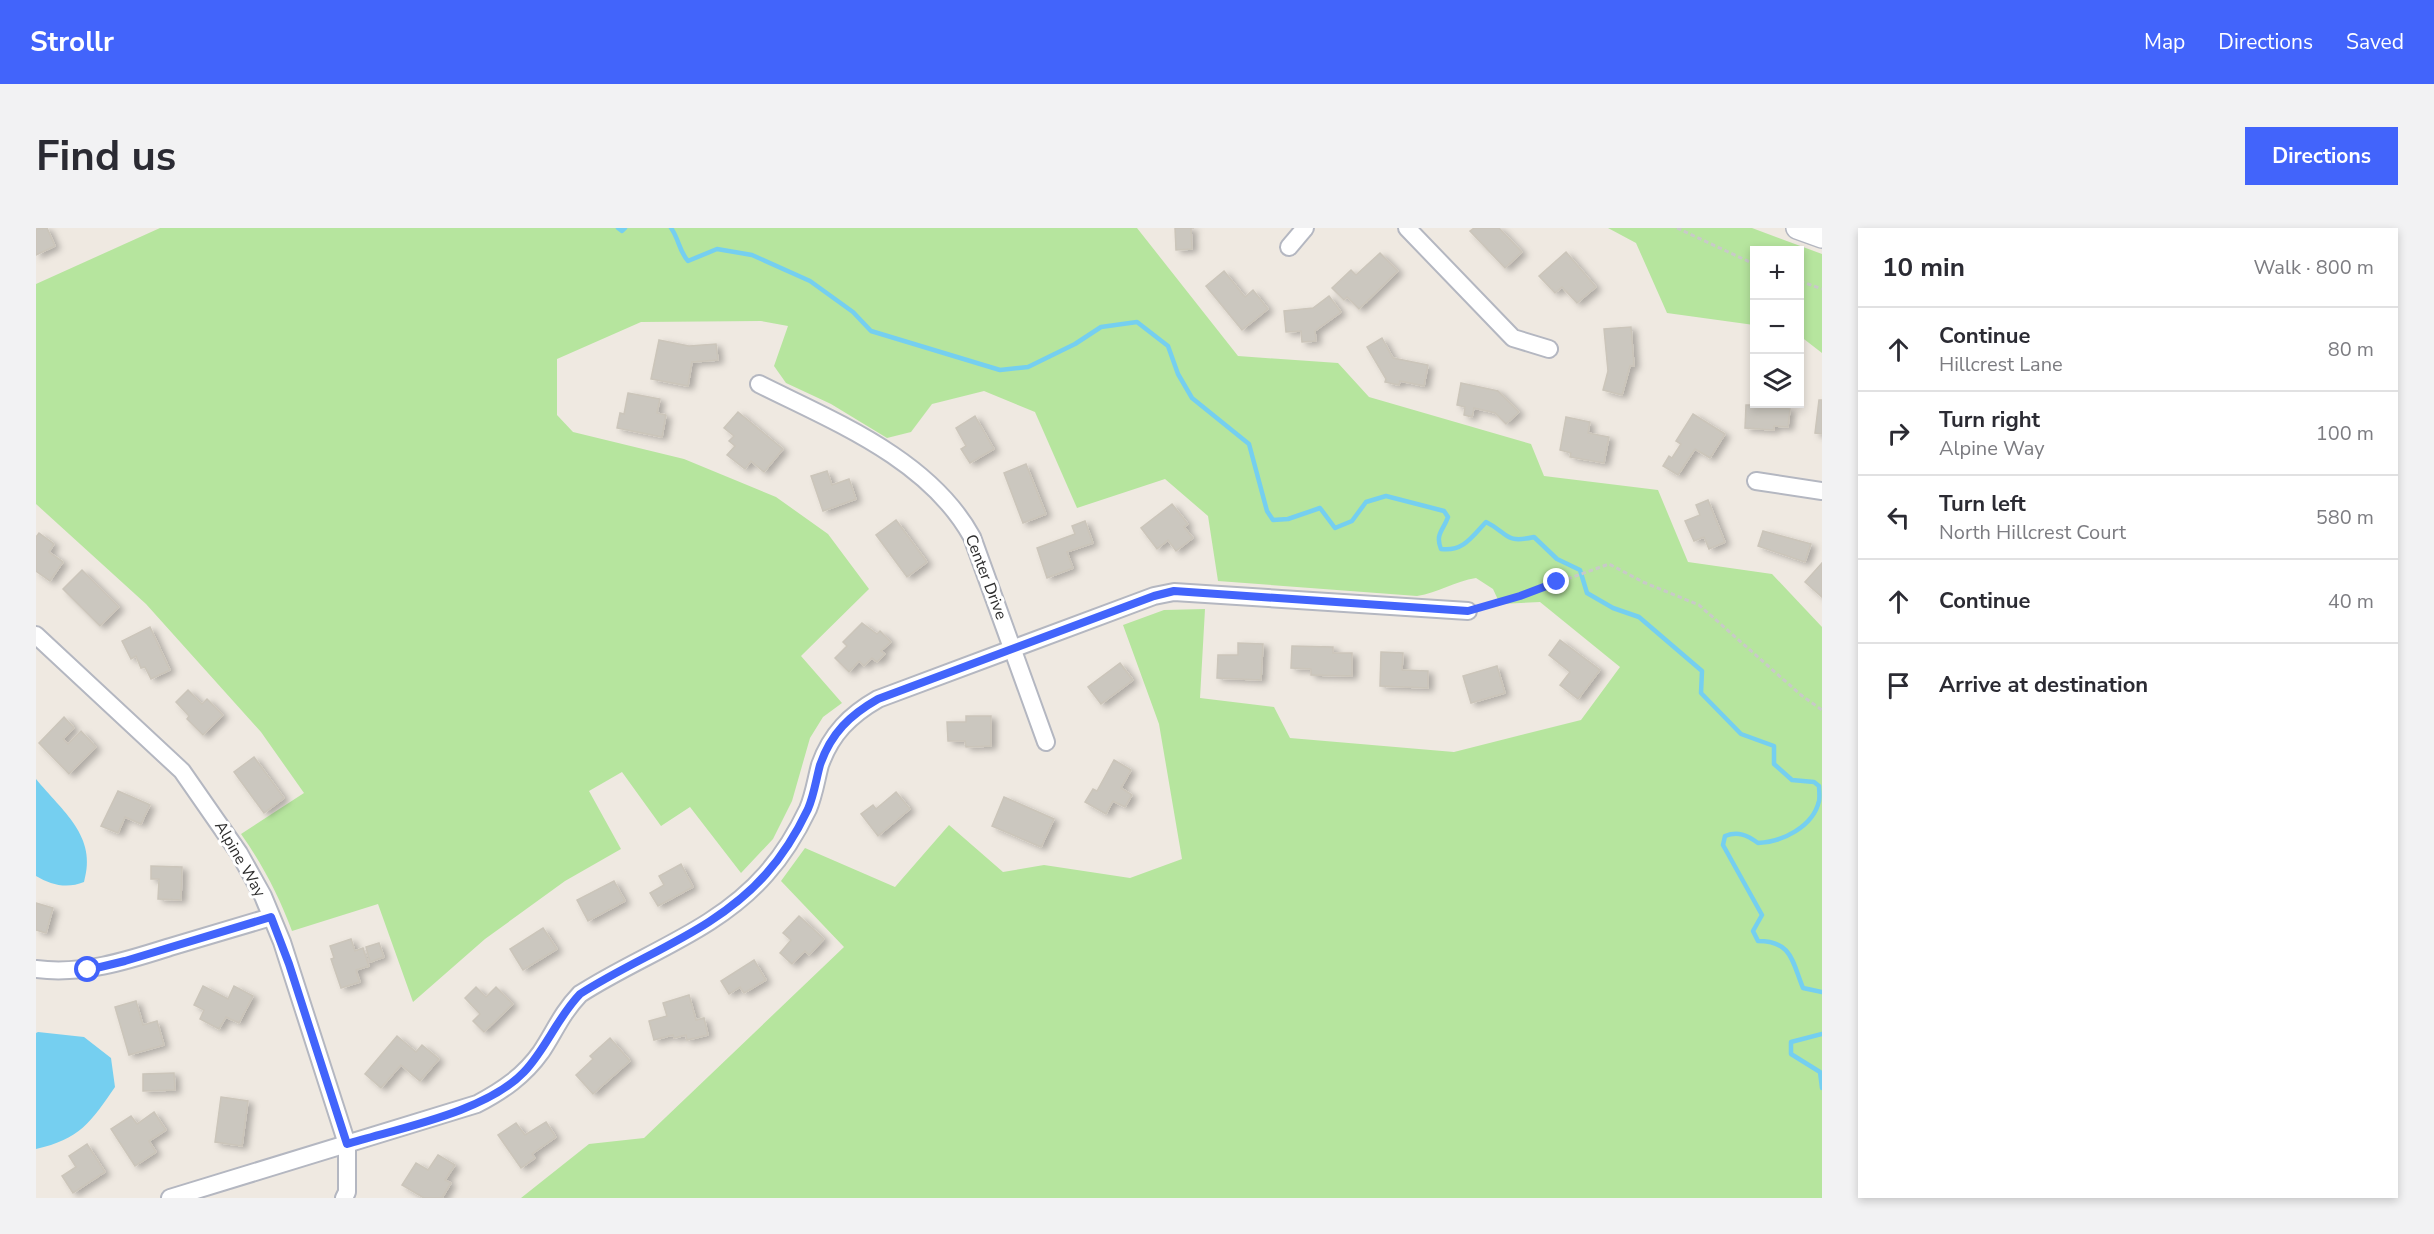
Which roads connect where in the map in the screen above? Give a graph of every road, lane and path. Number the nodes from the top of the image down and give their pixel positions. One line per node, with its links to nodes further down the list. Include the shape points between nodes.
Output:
1 (1305, 228): 6 (street)
2 (1407, 228): 10 (street, via 1513,338)
3 (1677, 228): 7 (path)
4 (1797, 228): 5 (street)
5 (1822, 237)
6 (1289, 247)
7 (1750, 262)
8 (1804, 282): 9 (path)
9 (1822, 289)
10 (1549, 349)
11 (759, 384): 16 (street, Center Drive, via 867,440 946,498 972,537)
12 (1756, 481): 13 (street)
13 (1822, 491)
14 (1468, 611): 16 (street, via 1174,591); 17 (path, via 1609,564 1699,605)
15 (36, 635): 19 (street, Alpine Way, via 182,771 239,853)
16 (1012, 649): 18 (street, Center Drive); 21 (street, via 878,699 843,723 830,740 808,808 765,875 739,902 705,926 580,994 565,1010 541,1051 502,1091 477,1104)
17 (1822, 710)
18 (1046, 742)
19 (271, 917): 20 (street, via 88,970); 21 (street, Alpine Way)
20 (36, 969)
21 (347, 1144): 22 (street); 23 (street, Alpine Way)
22 (170, 1198)
23 (344, 1198)

